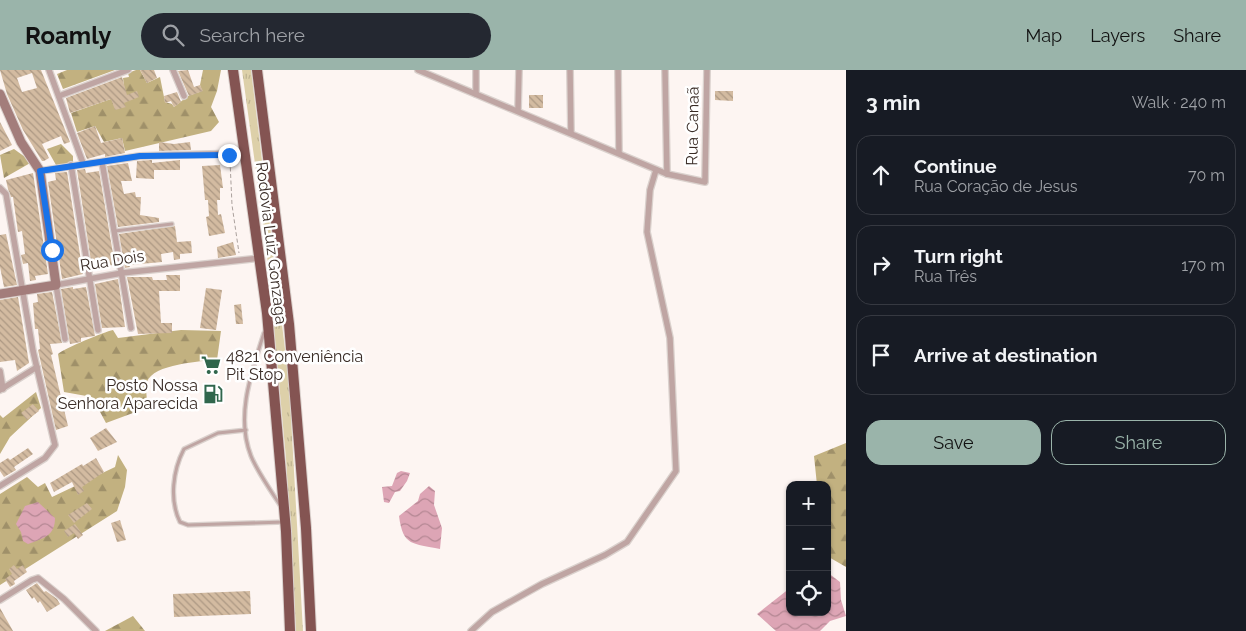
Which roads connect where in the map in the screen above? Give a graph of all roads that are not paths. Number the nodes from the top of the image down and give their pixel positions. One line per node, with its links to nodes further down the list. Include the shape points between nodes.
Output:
1 (49, 70): 16 (street)
2 (128, 70): 16 (street)
3 (173, 70): 17 (street)
4 (233, 70): 20 (highway, Rodovia Luiz Gonzaga)
5 (257, 70): 50 (highway, Rodovia Luiz Gonzaga, via 289,324 306,528)
6 (418, 70): 13 (street)
7 (476, 70): 15 (street)
8 (519, 70): 18 (street)
9 (570, 70): 19 (street)
10 (618, 70): 21 (street)
11 (664, 70): 27 (street)
12 (707, 70): 27 (street, Rua Canaã, via 705,182)
13 (426, 72): 15 (street)
14 (0, 94): 26 (main road, via 21,142)
15 (476, 94): 18 (street)
16 (59, 96): 23 (street)
17 (184, 96)
18 (518, 110): 19 (street)
19 (571, 133): 21 (street)
20 (245, 153): 22 (street, via 140,156); 31 (highway, Rodovia Luiz Gonzaga)
21 (619, 153): 25 (street)
22 (102, 162): 23 (street); 30 (street)
23 (83, 163): 24 (street)
24 (71, 165): 26 (street); 33 (street)
25 (656, 170): 27 (street); 51 (street, via 648,205 647,232 670,338 676,471 627,542 492,612)
26 (40, 171): 34 (main road)
27 (667, 174)
28 (0, 188): 35 (street, via 6,194)
29 (172, 224): 30 (lane)
30 (114, 231): 32 (street)
31 (260, 258): 32 (street, Rua Dois); 37 (highway, Rodovia Luiz Gonzaga)
32 (122, 273): 33 (street, Rua Dois); 38 (street)
33 (89, 278): 34 (street, Rua Dois); 39 (street)
34 (56, 284): 35 (main road, Rua Dois); 40 (street)
35 (22, 290): 36 (main road, Rua Dois); 41 (street)
36 (0, 294)
37 (267, 312): 44 (lane, via 265,332 247,389); 46 (highway, Rodovia Luiz Gonzaga)
38 (131, 328)
39 (98, 330)
40 (65, 339)
41 (37, 367): 43 (street); 45 (street, via 54,449)
42 (0, 371): 43 (street)
43 (2, 389)
44 (246, 430): 46 (lane, via 251,456); 46 (lane, via 218,433 184,449 174,476 176,515 180,522 188,525)
45 (0, 486)
46 (285, 517): 49 (highway, Rodovia Luiz Gonzaga)
47 (0, 600): 48 (street, via 38,578)
48 (96, 631)
49 (290, 631)
50 (310, 631)
51 (471, 631)

